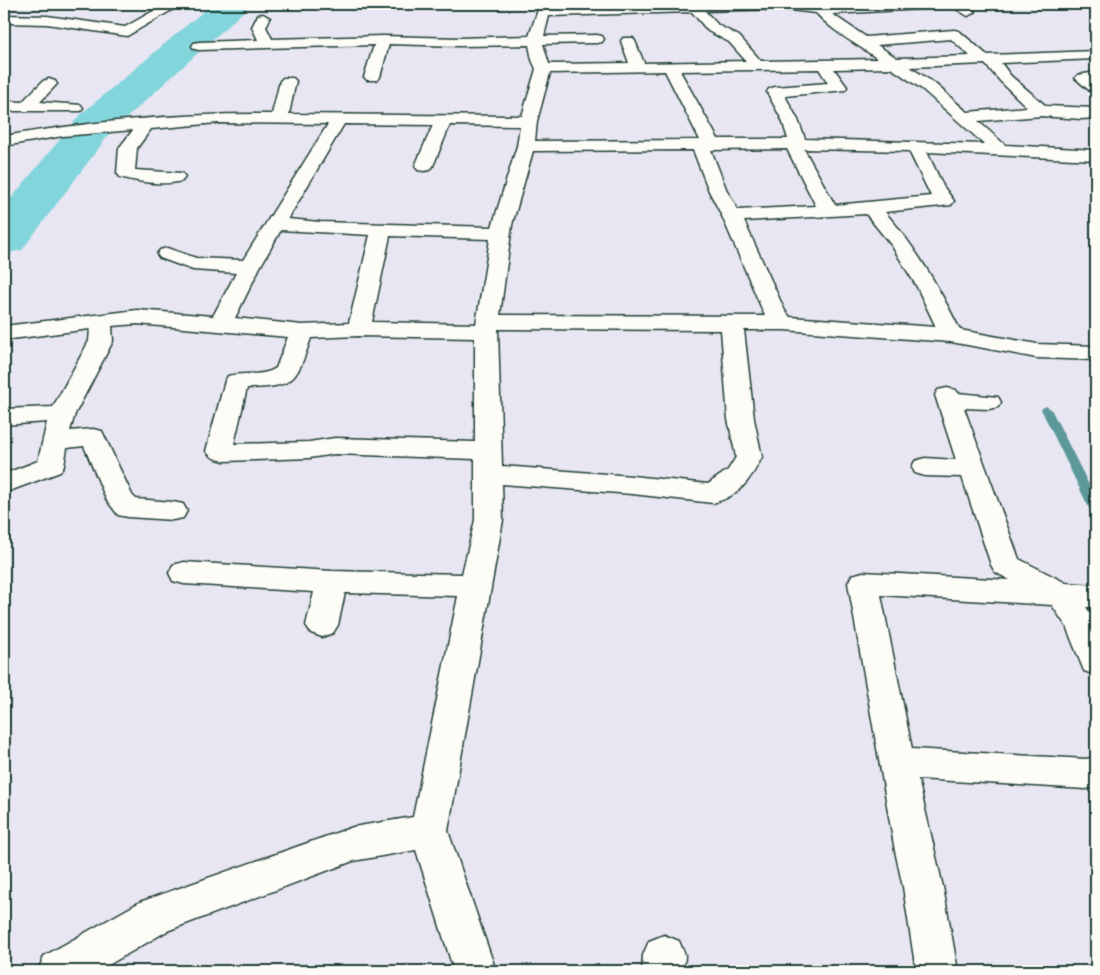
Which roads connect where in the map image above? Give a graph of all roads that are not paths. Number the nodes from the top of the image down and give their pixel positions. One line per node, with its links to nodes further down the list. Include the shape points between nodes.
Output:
1 (175, 4): 10 (street, via 122,34)
2 (938, 4): 5 (street)
3 (955, 4): 7 (street)
4 (699, 7): 5 (street); 6 (street); 25 (street, via 713,28 734,39)
5 (822, 7): 16 (street, via 827,17)
6 (545, 8): 14 (street)
7 (968, 12)
8 (263, 18): 18 (street, via 259,27)
9 (4, 19): 10 (street)
10 (78, 23): 11 (street)
11 (63, 30)
12 (597, 39): 14 (street)
13 (383, 40): 14 (street); 18 (street, via 330,46); 28 (street, via 373,73)
14 (535, 40): 29 (street, via 536,57)
15 (628, 41): 27 (street)
16 (861, 42): 21 (street, via 954,34); 23 (street)
17 (239, 45): 18 (street); 19 (street); 22 (street)
18 (268, 45)
19 (199, 46)
20 (1096, 55): 21 (street)
21 (986, 59): 23 (street); 38 (street)
22 (234, 62)
23 (894, 63): 24 (street); 40 (street, via 928,86)
24 (823, 64): 25 (street); 47 (street, via 839,87 774,92 790,120)
25 (758, 66): 26 (street)
26 (670, 67): 27 (street); 48 (street)
27 (638, 68): 29 (street)
28 (358, 69)
29 (544, 69): 44 (street)
30 (1096, 77): 33 (street, via 1083,78)
31 (288, 80): 41 (street)
32 (49, 84): 36 (street)
33 (1096, 88)
34 (355, 102): 42 (street)
35 (4, 106): 36 (street)
36 (27, 106): 37 (street)
37 (75, 108)
38 (1041, 111): 39 (street); 40 (street)
39 (1096, 113)
40 (962, 117): 51 (street)
41 (279, 119): 42 (street); 45 (street, via 217,118)
42 (345, 119): 43 (street); 60 (street)
43 (443, 121): 44 (street); 54 (street)
44 (530, 121): 49 (street)
45 (146, 124): 46 (street); 56 (street, via 128,148 126,173)
46 (4, 141)
47 (796, 144): 48 (street); 50 (street); 58 (street, via 818,195)
48 (706, 145): 49 (street); 59 (street, via 718,191)
49 (526, 146): 62 (street)
50 (916, 147): 51 (street); 57 (street, via 944,201)
51 (1000, 150): 52 (street)
52 (1071, 153): 53 (street); 55 (street)
53 (1096, 155)
54 (424, 166)
55 (1096, 169)
56 (176, 177)
57 (871, 208): 58 (street); 73 (street, via 901,243 928,287)
58 (830, 211): 59 (street)
59 (732, 216): 68 (street, via 775,314)
60 (275, 224): 61 (street); 64 (street)
61 (382, 229): 62 (street); 70 (street)
62 (501, 233): 69 (street)
63 (167, 254): 64 (street, via 193,264)
64 (249, 267): 66 (street)
65 (101, 321): 66 (street, via 137,317); 72 (street); 76 (street, via 101,341)
66 (221, 323): 71 (street)
67 (732, 323): 68 (street); 69 (street); 79 (street, via 741,419 749,458 739,476 713,494)
68 (784, 323): 73 (street)
69 (487, 326): 70 (street); 79 (street)
70 (359, 329): 71 (street)
71 (302, 332): 79 (street, via 283,376 237,381 219,451 309,450 334,446)
72 (4, 333)
73 (951, 335): 74 (street, via 1037,351)
74 (1096, 353)
75 (989, 402): 81 (street, via 947,398)
76 (62, 414): 77 (street); 78 (street)
77 (4, 417)
78 (55, 441): 82 (street, via 51,466); 83 (street, via 93,437 120,499 128,508)
79 (488, 463): 86 (street, via 489,520)
80 (925, 467): 81 (street)
81 (972, 469): 87 (street, via 1006,565)
82 (4, 484)
83 (173, 511)
84 (184, 574): 85 (street)
85 (332, 582): 86 (street); 89 (street)
86 (475, 585): 93 (street)
87 (1061, 594): 88 (street); 90 (street, via 1081,623); 91 (street, via 863,583)
88 (1096, 596)
89 (322, 625)
90 (1096, 662)
91 (897, 763): 92 (street); 96 (street)
92 (1096, 772)
93 (429, 831): 94 (street, via 353,844 154,916); 95 (street)
94 (59, 971)
95 (475, 971)
96 (937, 971)

